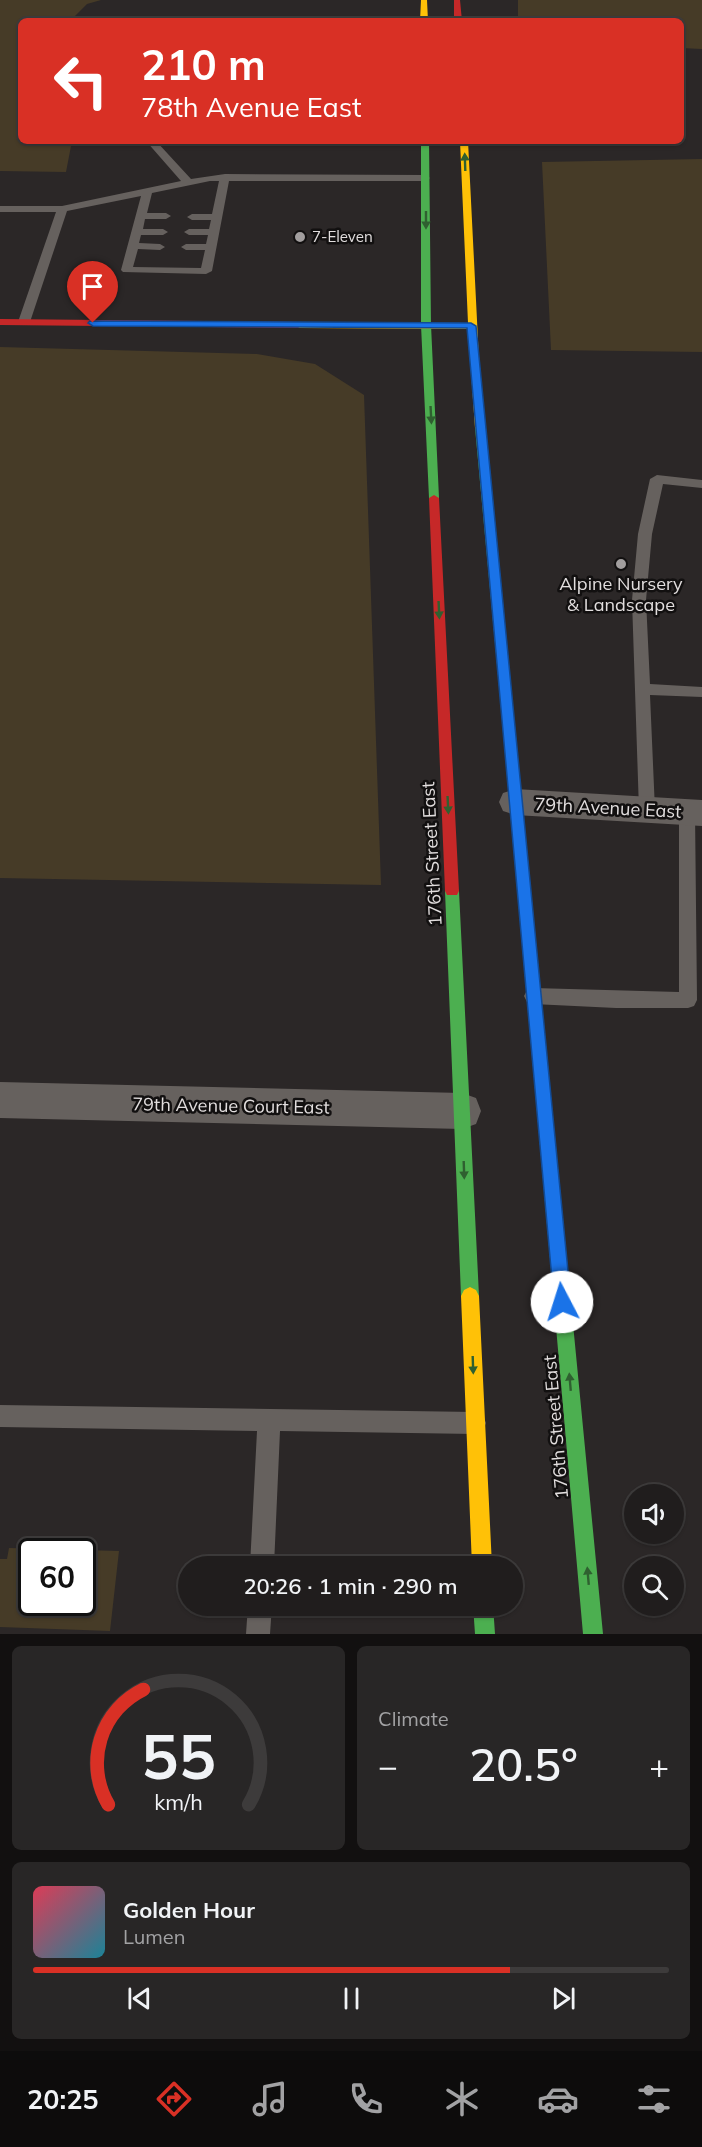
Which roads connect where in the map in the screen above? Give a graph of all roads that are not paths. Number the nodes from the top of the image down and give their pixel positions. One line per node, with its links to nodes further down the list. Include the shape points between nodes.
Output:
1 (424, 0): 3 (main road)
2 (457, 0): 4 (main road)
3 (424, 18)
4 (458, 18)
5 (154, 144): 10 (lane)
6 (425, 144): 9 (main road, 176th Street East)
7 (464, 144): 29 (main road, 176th Street East, one-way to 7)
8 (225, 177): 9 (lane); 10 (lane); 17 (lane)
9 (425, 178): 28 (main road, 176th Street East, one-way to 28)
10 (188, 182): 11 (lane)
11 (147, 191): 13 (lane); 14 (lane)
12 (0, 209): 13 (lane)
13 (62, 209): 27 (lane)
14 (141, 216): 15 (lane); 18 (lane)
15 (166, 216)
16 (192, 217): 17 (lane)
17 (217, 217): 21 (lane)
18 (137, 232): 19 (lane); 22 (lane)
19 (163, 232)
20 (189, 232): 21 (lane)
21 (214, 232): 25 (lane)
22 (133, 246): 23 (lane); 25 (lane, via 127,270 206,271)
23 (160, 247)
24 (186, 247): 25 (lane)
25 (211, 247)
26 (0, 322): 27 (main road)
27 (24, 322): 28 (main road)
28 (426, 325): 29 (main road); 38 (main road, 176th Street East, one-way to 38)
29 (471, 326): 33 (main road, 176th Street East)
30 (702, 484): 31 (lane, via 657,479 645,534 639,600)
31 (643, 689): 32 (lane); 34 (lane)
32 (702, 692)
33 (515, 802): 34 (street, 79th Avenue East); 36 (main road, 176th Street East)
34 (647, 810): 35 (street, 79th Avenue East)
35 (694, 812): 36 (lane, via 688,1000)
36 (533, 996): 48 (main road, 176th Street East, one-way to 36)
37 (0, 1100): 38 (street, 79th Avenue Court East)
38 (462, 1111): 41 (main road, 176th Street East, one-way to 41)
39 (0, 1416): 40 (lane)
40 (269, 1420): 41 (lane); 42 (lane)
41 (476, 1423): 43 (main road, 176th Street East)
42 (262, 1556)
43 (482, 1556)
44 (259, 1616): 46 (lane)
45 (484, 1616): 47 (main road)
46 (258, 1634)
47 (485, 1634)
48 (593, 1634)

